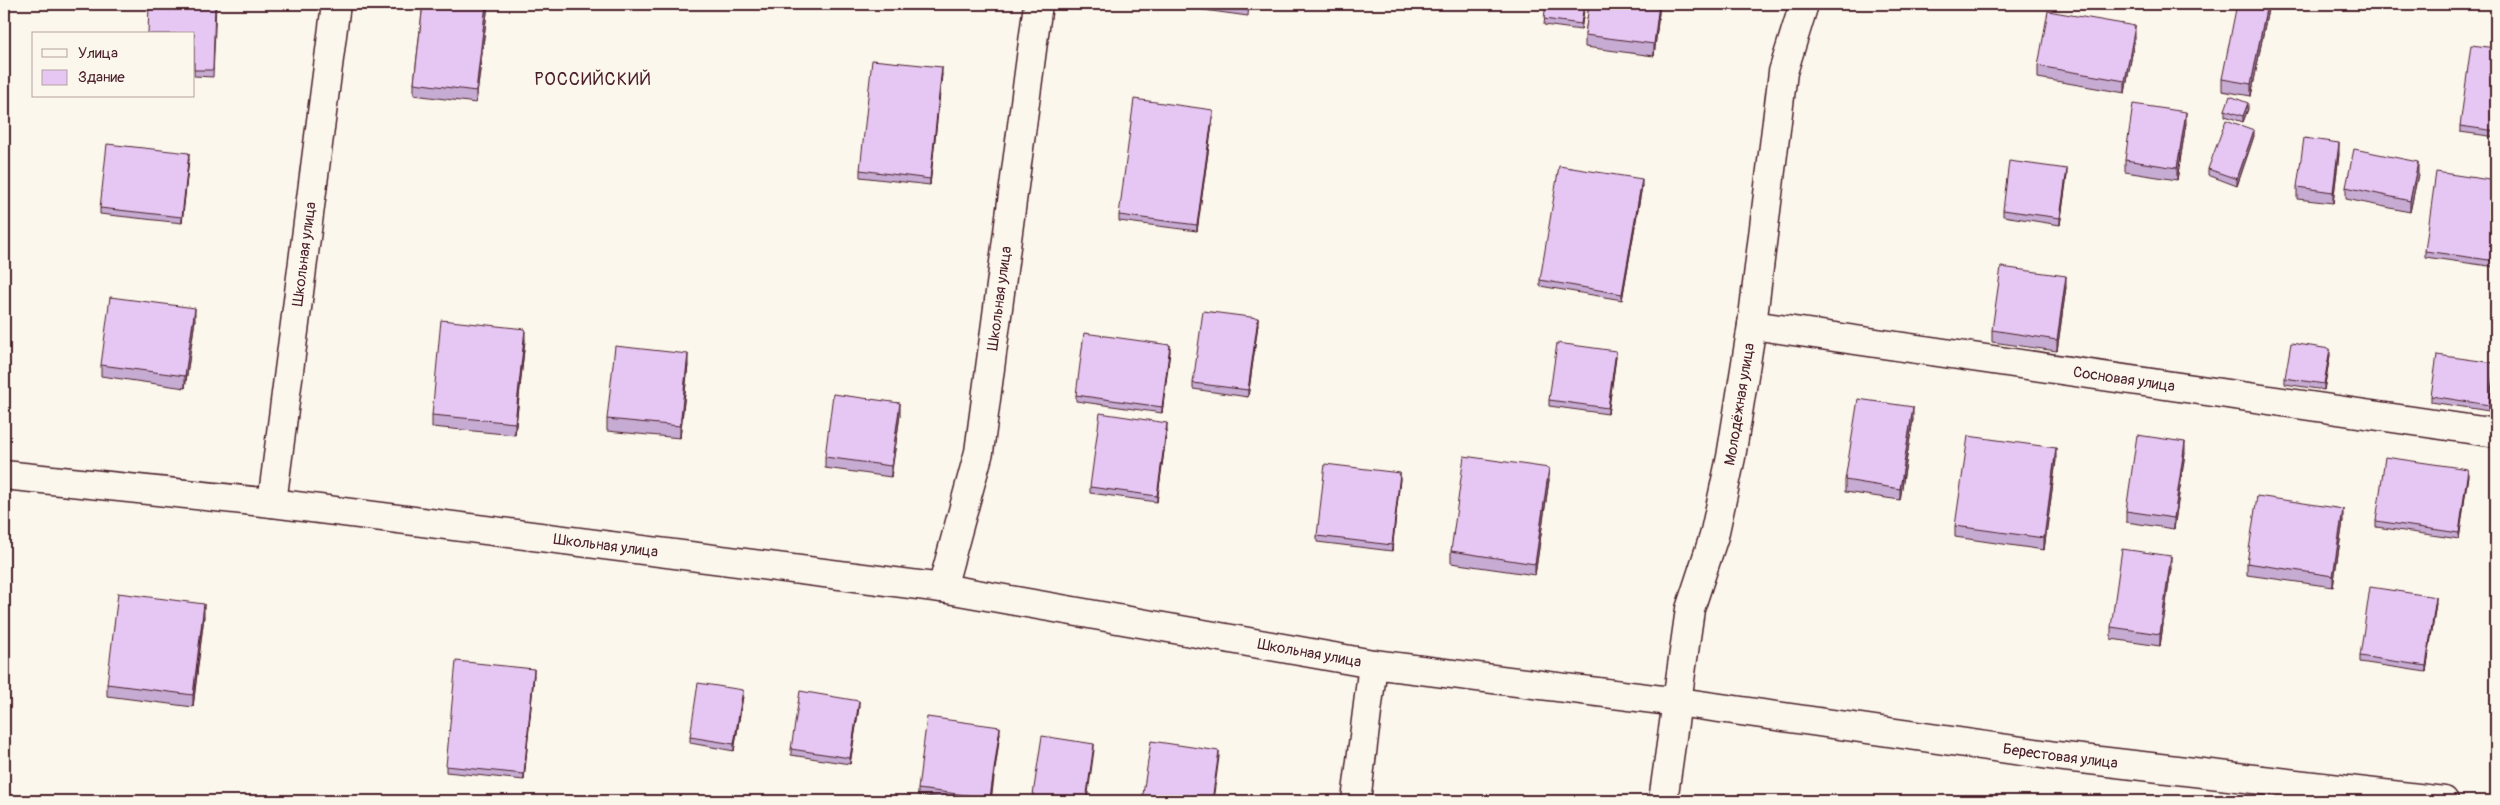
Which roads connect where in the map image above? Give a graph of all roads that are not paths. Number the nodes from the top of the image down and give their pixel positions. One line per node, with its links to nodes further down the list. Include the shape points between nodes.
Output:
1 (336, 4): 7 (street, Школьная улица)
2 (1038, 4): 8 (street, Школьная улица, via 979,452)
3 (1804, 4): 4 (street, Молодёжная улица, via 1783,72)
4 (1752, 325): 5 (street, Сосновая улица); 10 (street, Молодёжная улица, via 1714,536 1690,609)
5 (2496, 433)
6 (4, 475): 7 (street, Школьная улица)
7 (272, 503): 8 (street, Школьная улица)
8 (942, 588): 9 (street, Школьная улица)
9 (1373, 664): 10 (street, Школьная улица); 11 (street)
10 (1678, 702): 12 (street, Молодёжная улица); 13 (street, Берестовая улица, via 2056,756)
11 (1356, 801)
12 (1663, 801)
13 (2444, 801)

